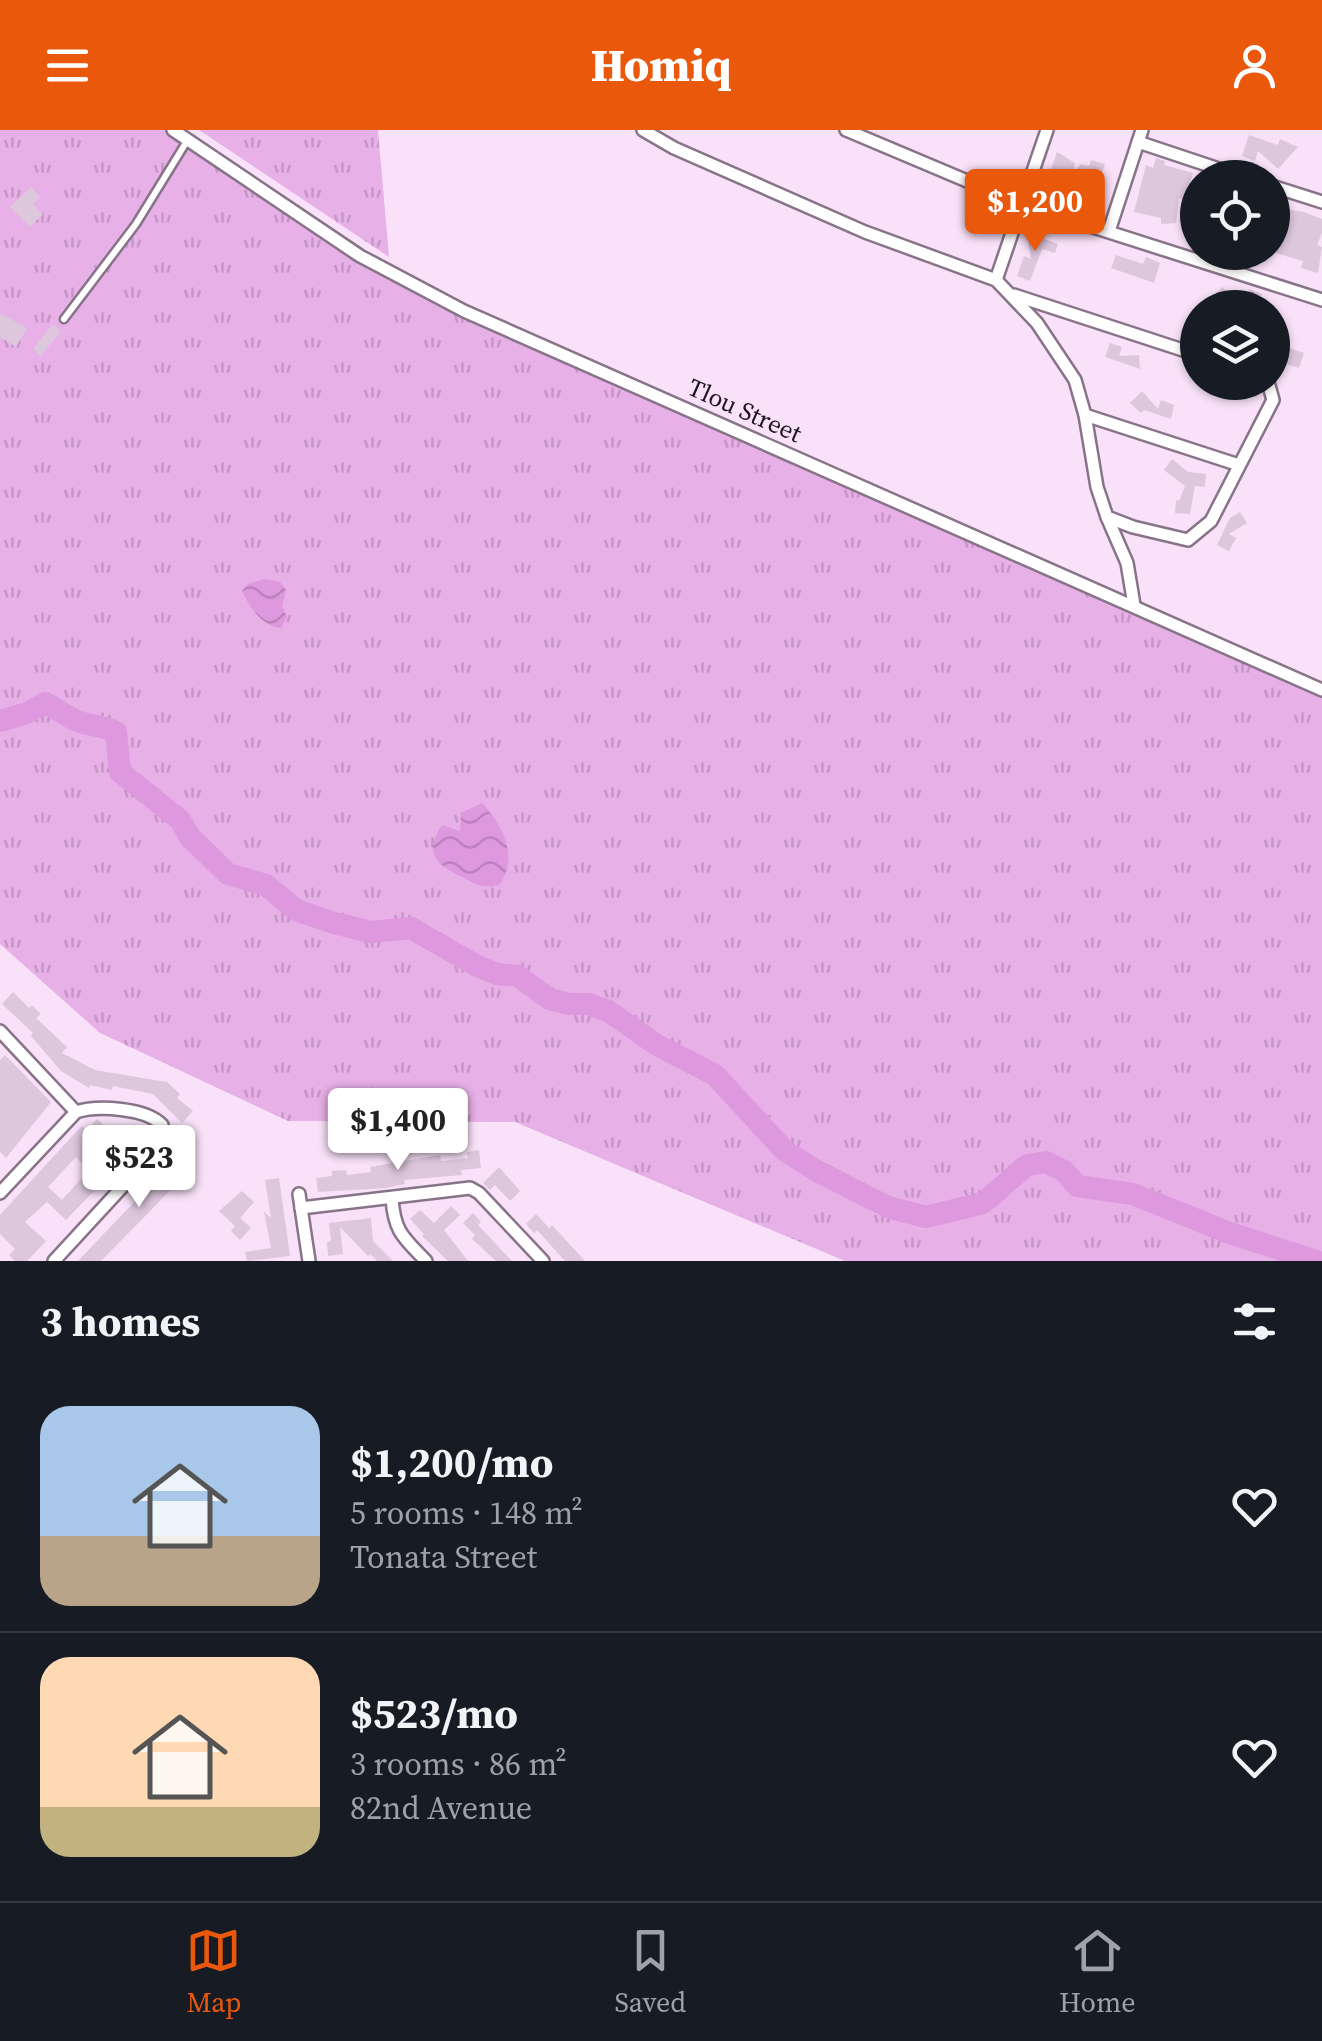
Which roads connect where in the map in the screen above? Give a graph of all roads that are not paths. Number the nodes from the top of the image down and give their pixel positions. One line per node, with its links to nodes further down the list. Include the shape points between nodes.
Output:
1 (173, 130): 6 (street, Tlou Street)
2 (643, 130): 12 (street, via 865,232)
3 (846, 130): 10 (street)
4 (1047, 130): 10 (street)
5 (1140, 136): 7 (street); 11 (street)
6 (187, 140): 15 (lane, via 136,224); 21 (street, Tlou Street, via 360,256 464,311)
7 (1201, 160)
8 (1290, 192): 9 (street)
9 (1322, 202)
10 (1024, 205): 11 (street); 12 (street)
11 (1109, 231): 14 (street)
12 (996, 280): 13 (street)
13 (1014, 295): 16 (street); 18 (street, via 1076,380)
14 (1322, 300)
15 (64, 319)
16 (1180, 349)
17 (1273, 400): 19 (street)
18 (1085, 416): 19 (street); 20 (street)
19 (1239, 466): 20 (street, via 1211,521 1188,540)
20 (1107, 516): 21 (street, via 1127,563)
21 (1134, 604): 22 (street, Tlou Street)
22 (1322, 690)
23 (0, 1031): 24 (street)
24 (76, 1112): 25 (street); 27 (street, via 148,1115 162,1126 164,1138)
25 (2, 1186)
26 (392, 1198): 28 (street, via 300,1201); 29 (street, via 398,1231); 30 (street, via 470,1188)
27 (54, 1261)
28 (309, 1261)
29 (426, 1261)
30 (542, 1261)

